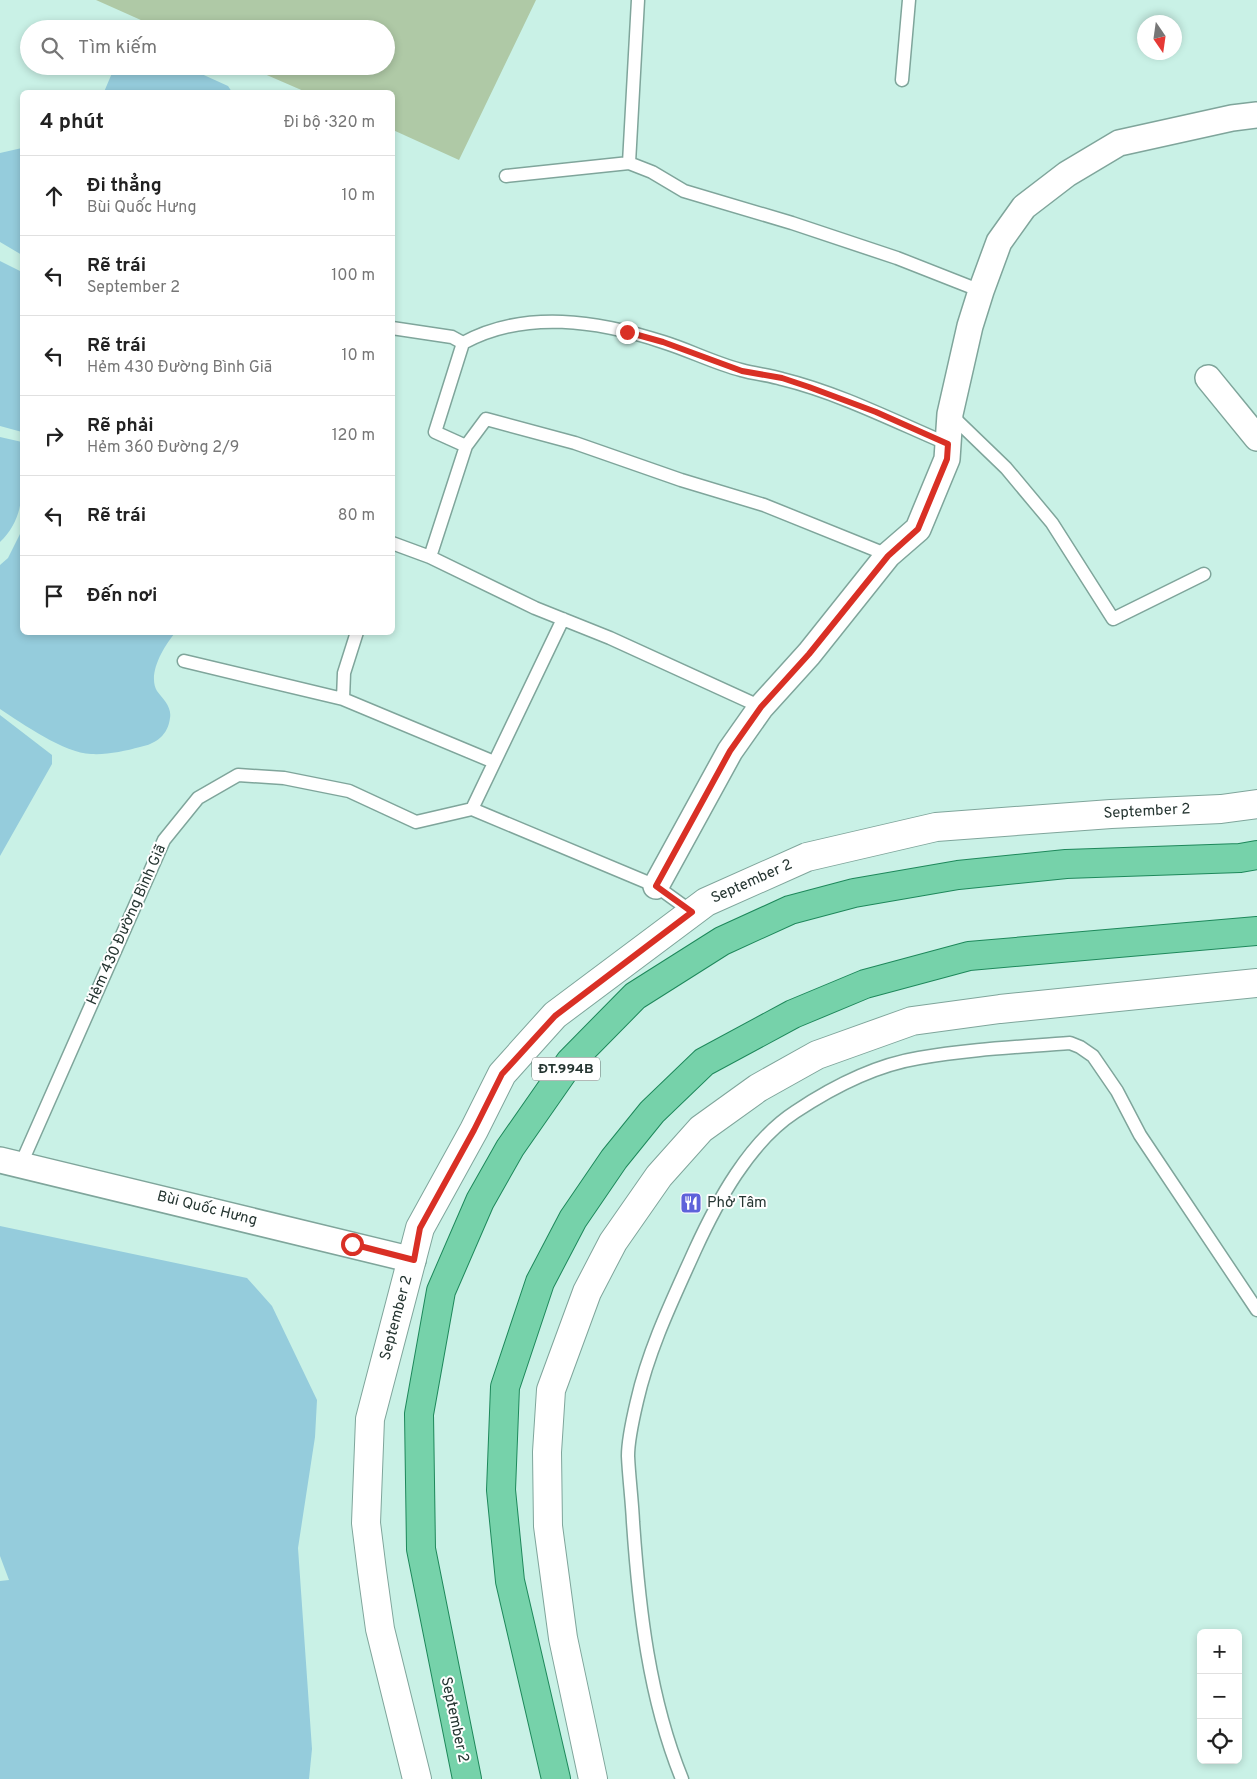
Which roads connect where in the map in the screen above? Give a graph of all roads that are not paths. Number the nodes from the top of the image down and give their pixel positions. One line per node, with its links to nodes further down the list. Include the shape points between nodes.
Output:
1 (638, 0): 5 (lane)
2 (909, 0): 3 (lane)
3 (902, 80)
4 (1257, 115): 7 (street, via 1119,143 1067,174 1024,207 999,242)
5 (629, 163): 6 (lane); 7 (lane, via 684,191 792,223)
6 (506, 176)
7 (981, 291): 11 (street)
8 (395, 328): 9 (lane, via 452,338)
9 (463, 343): 13 (lane, via 481,334 526,324 569,321 627,332 742,371 809,387); 14 (lane, via 435,432)
10 (1208, 378): 12 (street)
11 (950, 414): 13 (street); 18 (lane, via 1006,468 1052,523 1113,620)
12 (1257, 438)
13 (948, 444): 16 (street, via 947,459 918,529)
14 (466, 446): 16 (lane, via 486,419 574,443 764,505); 17 (lane)
15 (395, 544): 17 (lane)
16 (888, 556): 23 (street, via 809,654)
17 (430, 557): 19 (lane)
18 (1204, 574)
19 (563, 619): 23 (lane); 24 (lane)
20 (356, 635): 22 (lane, via 344,673)
21 (184, 661): 22 (lane)
22 (342, 699): 24 (lane)
23 (761, 707): 28 (street, via 730,751)
24 (494, 762): 26 (lane)
25 (1257, 804): 29 (main road, September 2 / ĐT.994B, via 936,827 808,857 706,902)
26 (472, 810): 28 (lane); 32 (lane, Hẻm 430 Đường Bình Giã, via 416,822 349,791 284,778 238,775 198,798 164,840)
27 (1257, 855): 36 (main road, September 2 / ĐT.994B, via 1066,864 958,876 854,893 790,910 722,941 634,996 570,1062 510,1148 480,1201 441,1291 419,1414 421,1549)
28 (656, 886): 29 (lane)
29 (692, 912): 33 (main road, September 2 / ĐT.994B, via 555,1016 502,1074 420,1228)
30 (1257, 931): 37 (main road, via 969,956 865,984 793,1014 704,1062 652,1112 614,1159 573,1219 540,1282 505,1387 501,1490 510,1581)
31 (1257, 983): 38 (main road, via 912,1021 817,1055 758,1088 701,1130 659,1176 613,1242 587,1292 551,1390 547,1452 548,1526 563,1638)
32 (10, 1162): 33 (street, Bùi Quốc Hưng)
33 (414, 1260): 35 (main road, September 2 / ĐT.994B, via 370,1419 366,1522 380,1629)
34 (1257, 1310): 39 (lane, via 1140,1135 1118,1090 1092,1056 1080,1046 1070,1043 917,1058 861,1075 795,1112 772,1129 751,1154 707,1224 659,1330 636,1401 628,1454 636,1570 655,1697)
35 (416, 1779)
36 (466, 1779)
37 (556, 1779)
38 (592, 1779)
39 (682, 1779)

